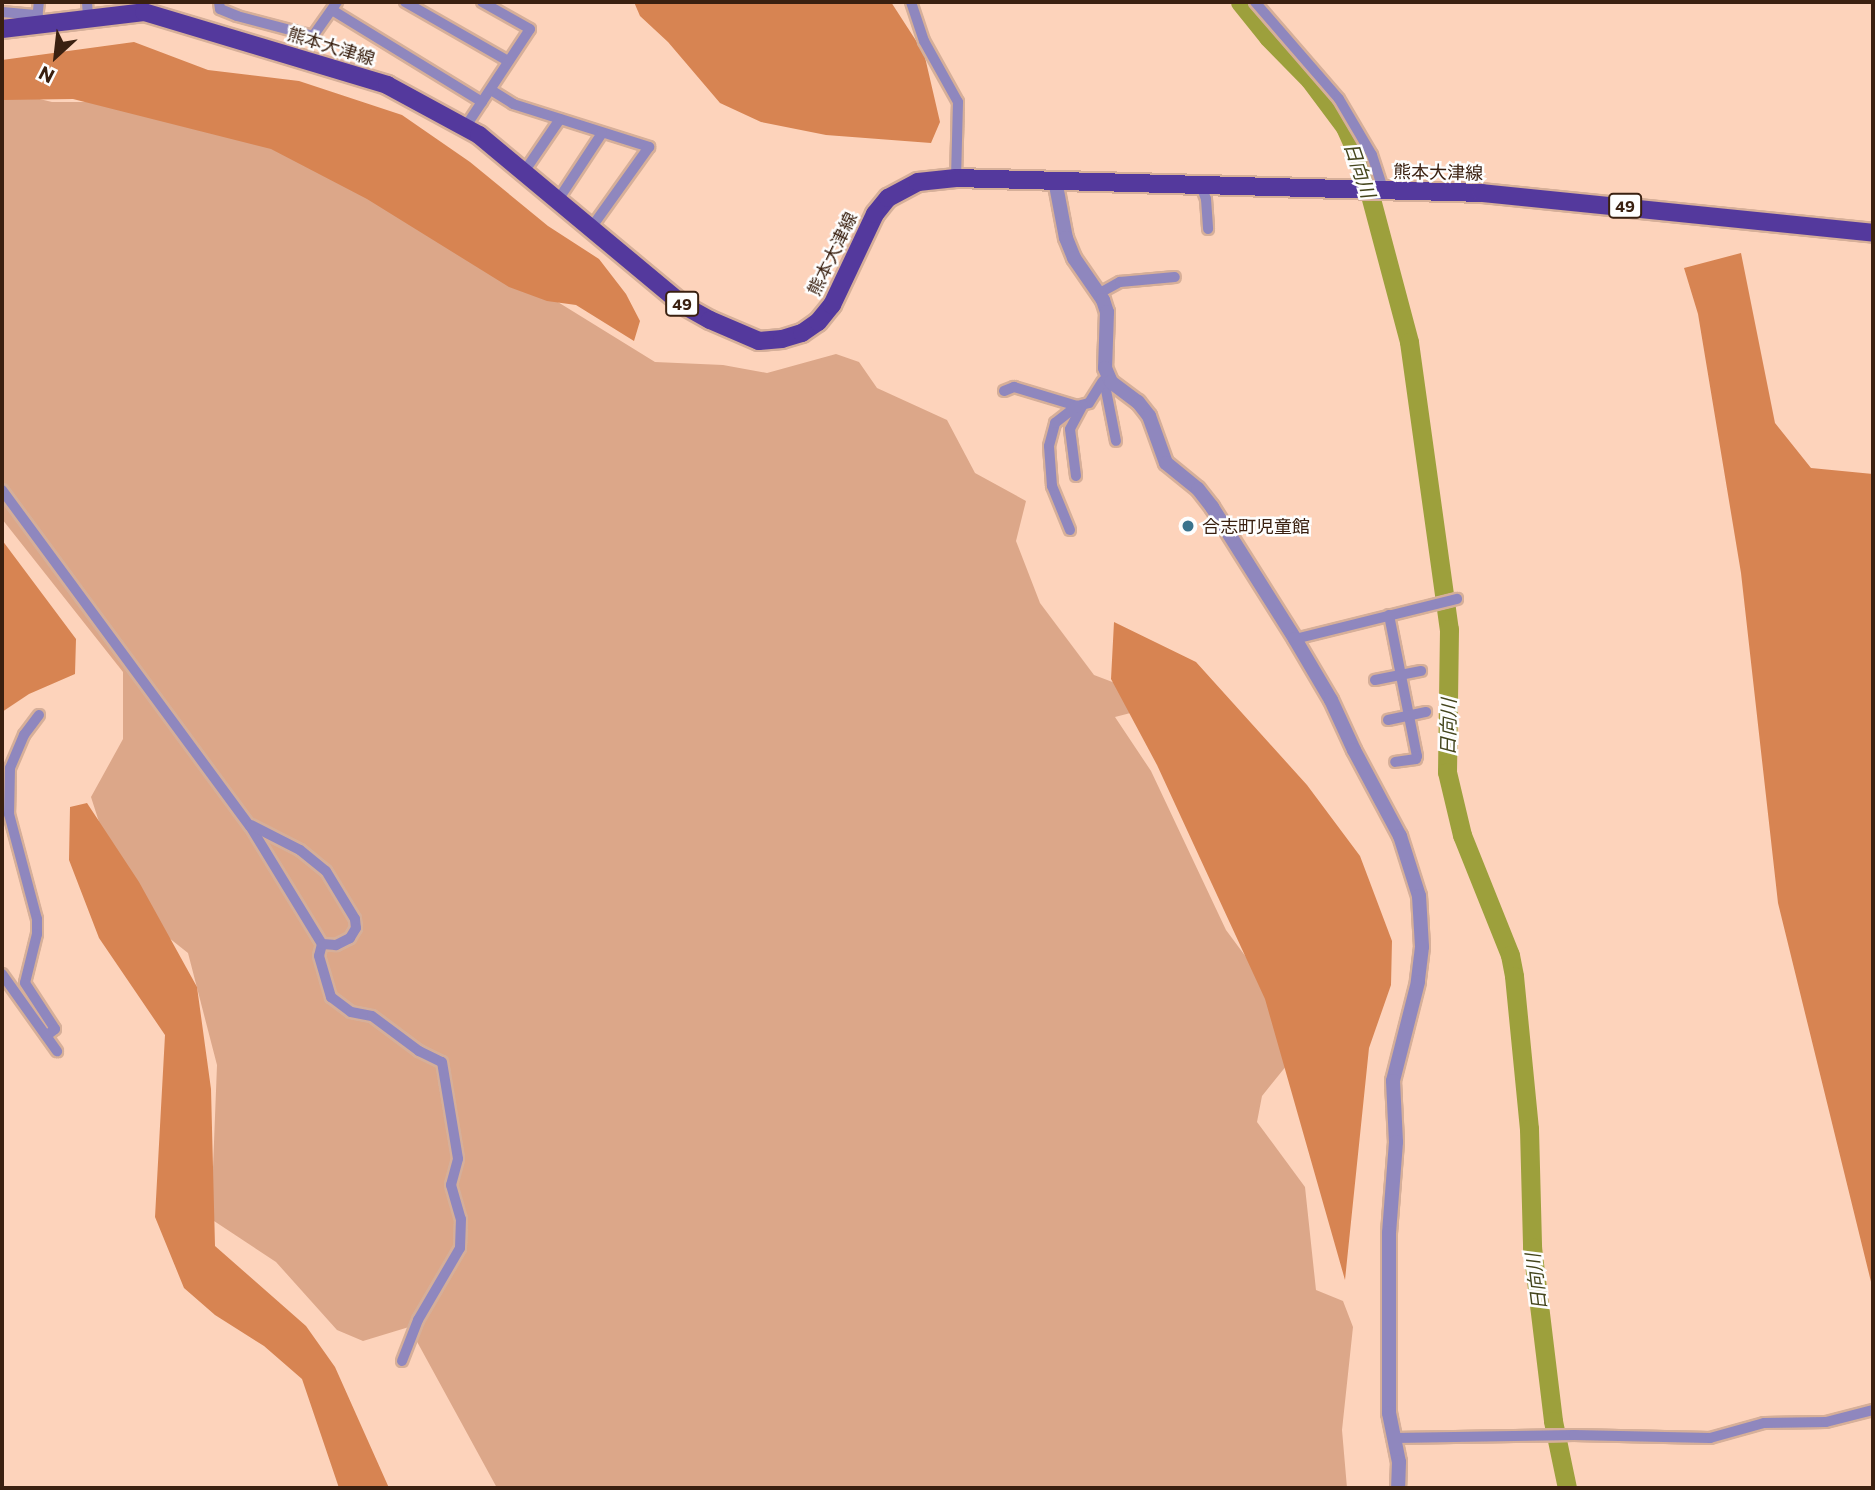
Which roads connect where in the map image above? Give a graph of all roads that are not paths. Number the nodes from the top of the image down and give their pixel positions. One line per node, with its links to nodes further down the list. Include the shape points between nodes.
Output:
1 (39, 2): 10 (street)
2 (219, 2): 7 (street, via 220,9 237,16 313,36)
3 (405, 2): 12 (street)
4 (482, 2): 12 (street, via 530,29)
5 (911, 2): 19 (street, via 924,41 958,102)
6 (1255, 2): 22 (street, via 1339,99 1372,155)
7 (334, 6): 14 (street)
8 (88, 10): 10 (main road, 熊本大津線 / 49); 16 (main road, 熊本大津線 / 49, via 157,15 387,85)
9 (2, 12): 10 (street)
10 (37, 20): 11 (main road, 熊本大津線 / 49)
11 (2, 29)
12 (508, 61): 13 (street)
13 (491, 90): 14 (street); 15 (street, via 513,104)
14 (482, 102): 16 (street)
15 (560, 119): 17 (street); 18 (street)
16 (466, 126): 18 (main road, 熊本大津線 / 49)
17 (602, 133): 23 (street); 24 (street, via 649,148)
18 (524, 172): 23 (main road, 熊本大津線 / 49)
19 (956, 178): 20 (main road, 熊本大津線 / 49); 24 (main road, 熊本大津線 / 49, via 918,182 888,198 875,214 832,305 818,322 782,340 760,341 739,334 683,305)
20 (1055, 180): 21 (main road, 熊本大津線 / 49); 28 (street, via 1070,248)
21 (1201, 186): 22 (main road, 熊本大津線 / 49); 25 (street)
22 (1380, 192): 26 (main road, 熊本大津線 / 49, via 1482,193)
23 (558, 200): 24 (main road, 熊本大津線 / 49)
24 (591, 228)
25 (1208, 229)
26 (1873, 233)
27 (1175, 277): 28 (street, via 1120,282)
28 (1098, 293): 29 (street, via 1107,312)
29 (1105, 379): 31 (street, via 1089,403); 32 (street); 38 (street, via 1138,402 1149,416 1167,463 1212,507)
30 (1004, 391): 31 (street, via 1014,387)
31 (1080, 405): 33 (street, via 1070,429); 35 (street, via 1055,423 1049,446 1052,486)
32 (1116, 441)
33 (1076, 476)
34 (2, 490): 47 (street)
35 (1070, 530)
36 (1457, 599): 37 (street)
37 (1389, 615): 38 (street); 40 (street)
38 (1295, 639): 54 (street, via 1400,836 1419,896 1422,947 1418,982 1393,1082 1396,1142 1390,1233 1389,1413)
39 (1421, 671): 40 (street)
40 (1400, 675): 41 (street); 44 (street)
41 (1375, 680)
42 (1426, 712): 44 (street)
43 (39, 715): 50 (street, via 24,735 10,768 9,814 37,919 25,983 55,1029)
44 (1408, 716): 45 (street); 46 (street, via 1416,760)
45 (1388, 720)
46 (1395, 762)
47 (248, 823): 48 (street); 48 (street, via 300,850 326,871 355,919 350,938 336,945)
48 (321, 944): 52 (street, via 319,956 331,997 351,1012 372,1016 442,1062 458,1159 451,1185 461,1219 460,1248 418,1320)
49 (2, 974): 50 (street)
50 (46, 1036): 51 (street)
51 (57, 1051)
52 (402, 1361)
53 (1873, 1410): 54 (street, via 1826,1422 1764,1423 1710,1438)
54 (1395, 1438): 55 (street)
55 (1398, 1488)

